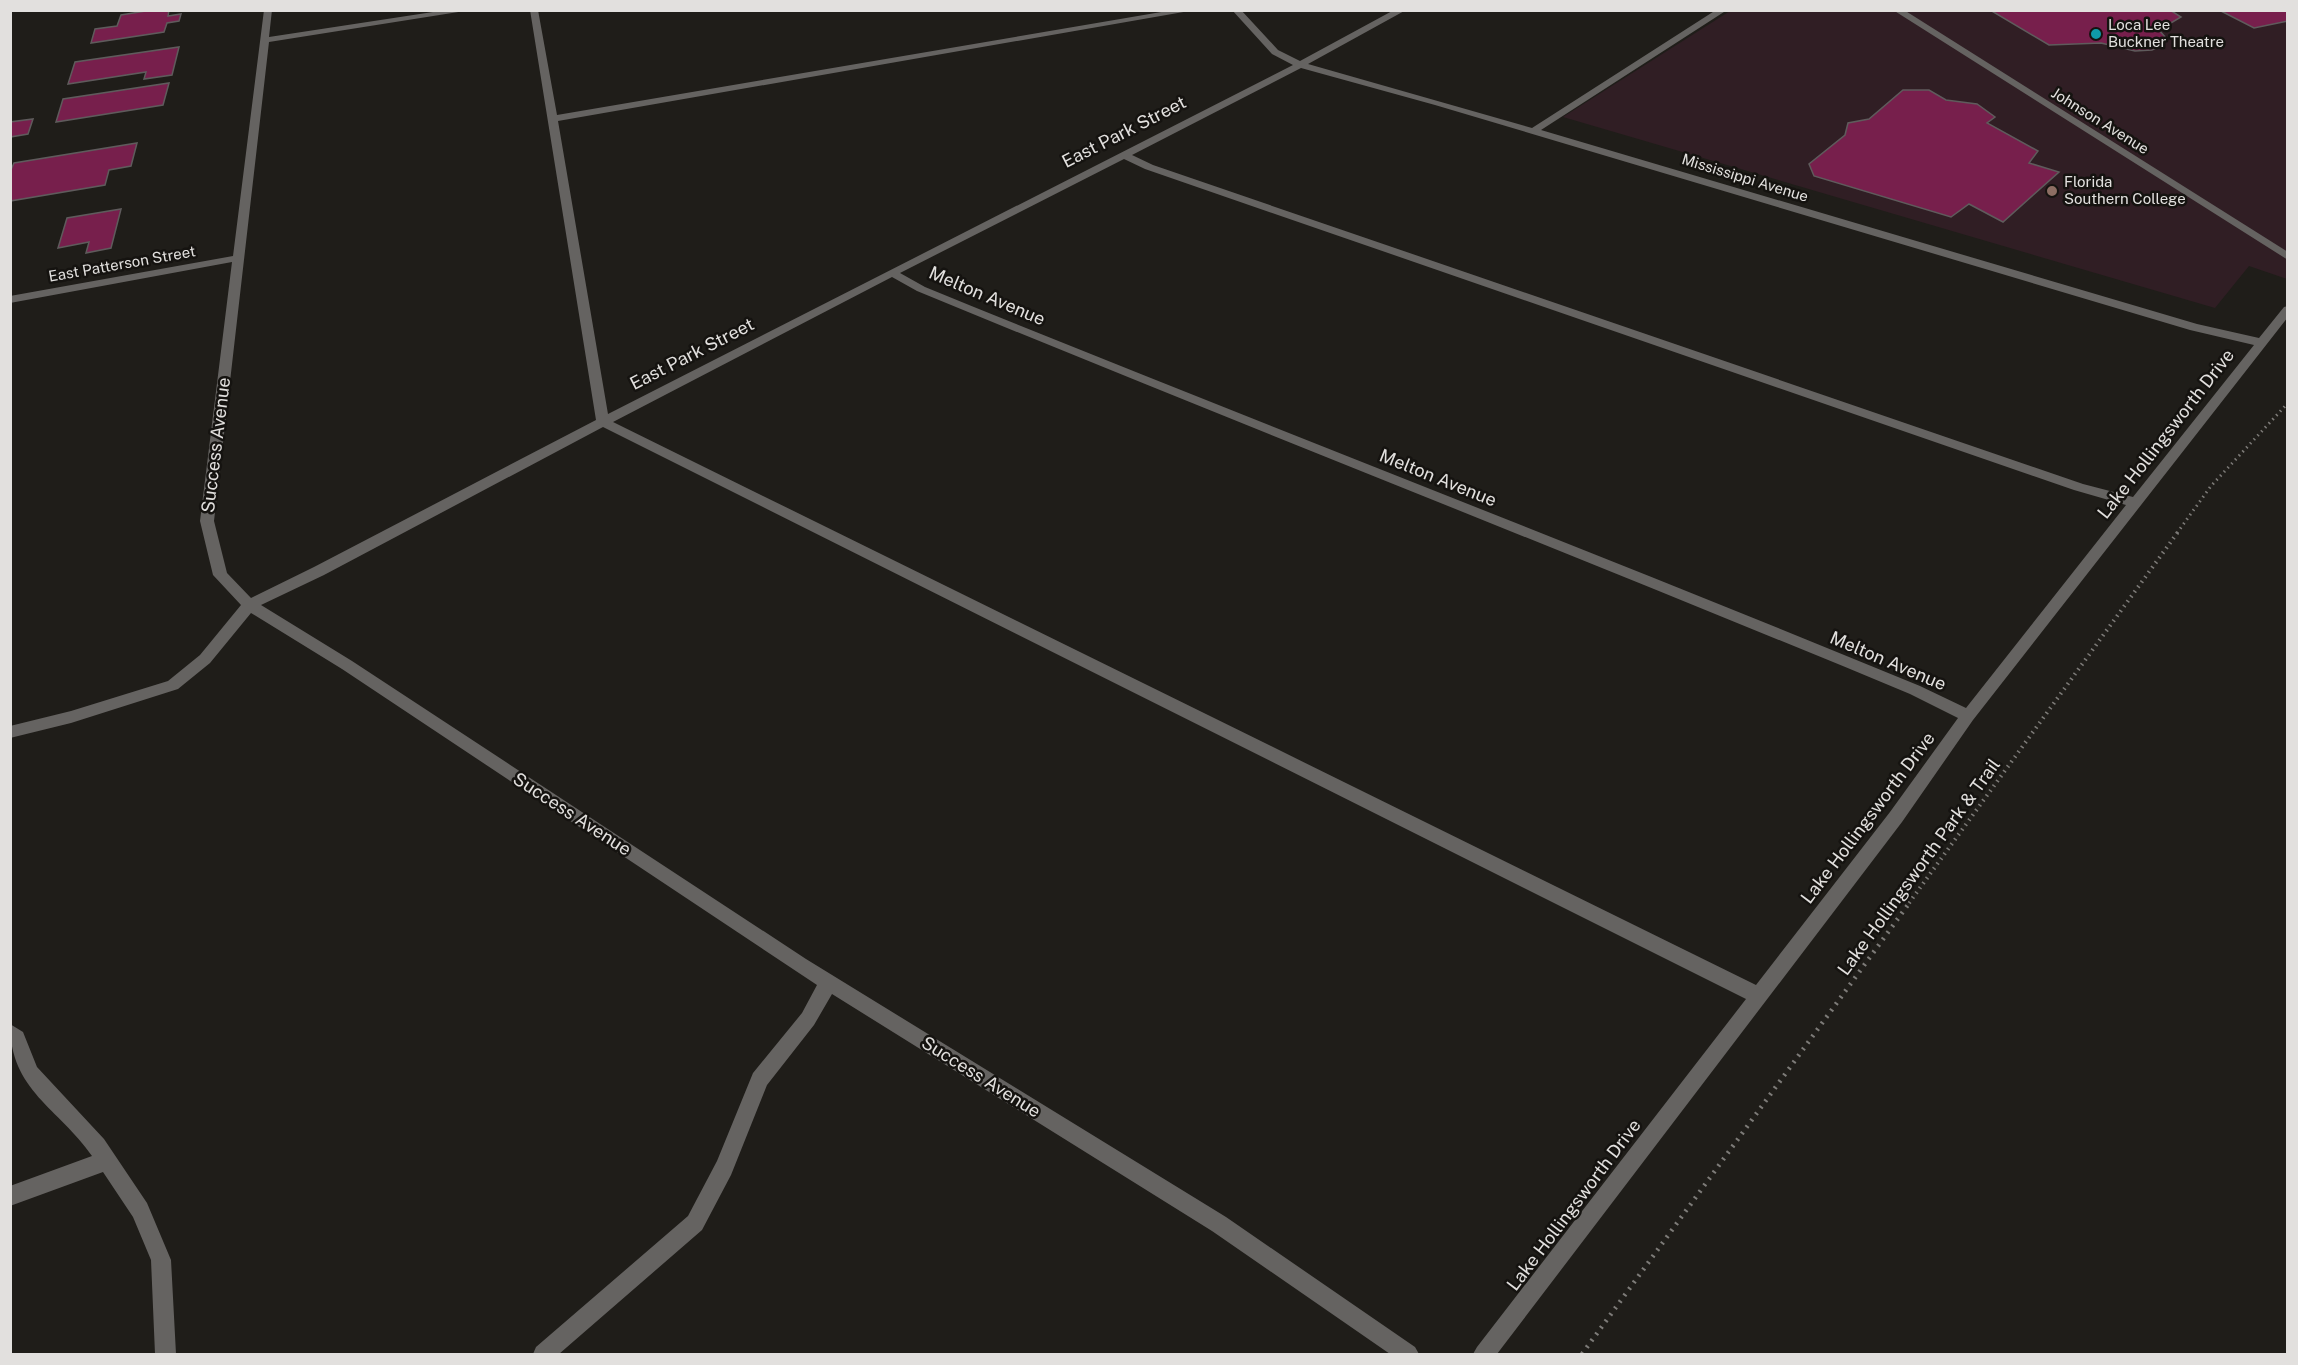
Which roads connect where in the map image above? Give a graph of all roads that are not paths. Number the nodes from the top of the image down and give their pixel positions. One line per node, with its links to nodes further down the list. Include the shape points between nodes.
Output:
1 (268, 10): 9 (street, Success Avenue)
2 (467, 10): 9 (street)
3 (534, 10): 11 (street)
4 (1191, 10): 11 (street)
5 (1236, 10): 10 (street, Mississippi Avenue, via 1275,52)
6 (1402, 10): 10 (street, East Park Street)
7 (1723, 10): 12 (street)
8 (1897, 10): 14 (street, Johnson Avenue)
9 (266, 40): 15 (street, Success Avenue)
10 (1300, 65): 12 (street, Mississippi Avenue); 13 (street, East Park Street)
11 (552, 119): 20 (street)
12 (1533, 131): 19 (street, Mississippi Avenue, via 2182,324)
13 (1124, 155): 16 (street, East Park Street); 21 (street, via 1315,225 2079,487)
14 (2288, 257)
15 (238, 258): 17 (street, East Patterson Street); 22 (street, Success Avenue, via 207,521 220,575)
16 (894, 274): 20 (street, East Park Street); 23 (street, Melton Avenue, via 921,289 1082,355 1915,690)
17 (10, 300)
18 (2288, 309): 19 (street, Lake Hollingsworth Drive)
19 (2263, 343): 21 (street, Lake Hollingsworth Drive)
20 (603, 422): 22 (street, East Park Street); 26 (street)
21 (2136, 503): 23 (street, Lake Hollingsworth Drive)
22 (249, 605): 24 (street, East Park Street, via 205,659 173,685); 25 (street, Success Avenue, via 347,665)
23 (1968, 716): 26 (street, Lake Hollingsworth Drive)
24 (10, 732)
25 (829, 982): 31 (street, via 808,1019 760,1079 724,1168 695,1223); 32 (street, Success Avenue, via 1219,1224)
26 (1759, 996): 33 (street, Lake Hollingsworth Drive)
27 (10, 1033): 28 (street, via 17,1038 30,1073)
28 (108, 1160): 29 (street); 30 (street, via 140,1210 161,1260)
29 (10, 1196)
30 (166, 1354)
31 (543, 1354)
32 (1408, 1354)
33 (1484, 1354)

